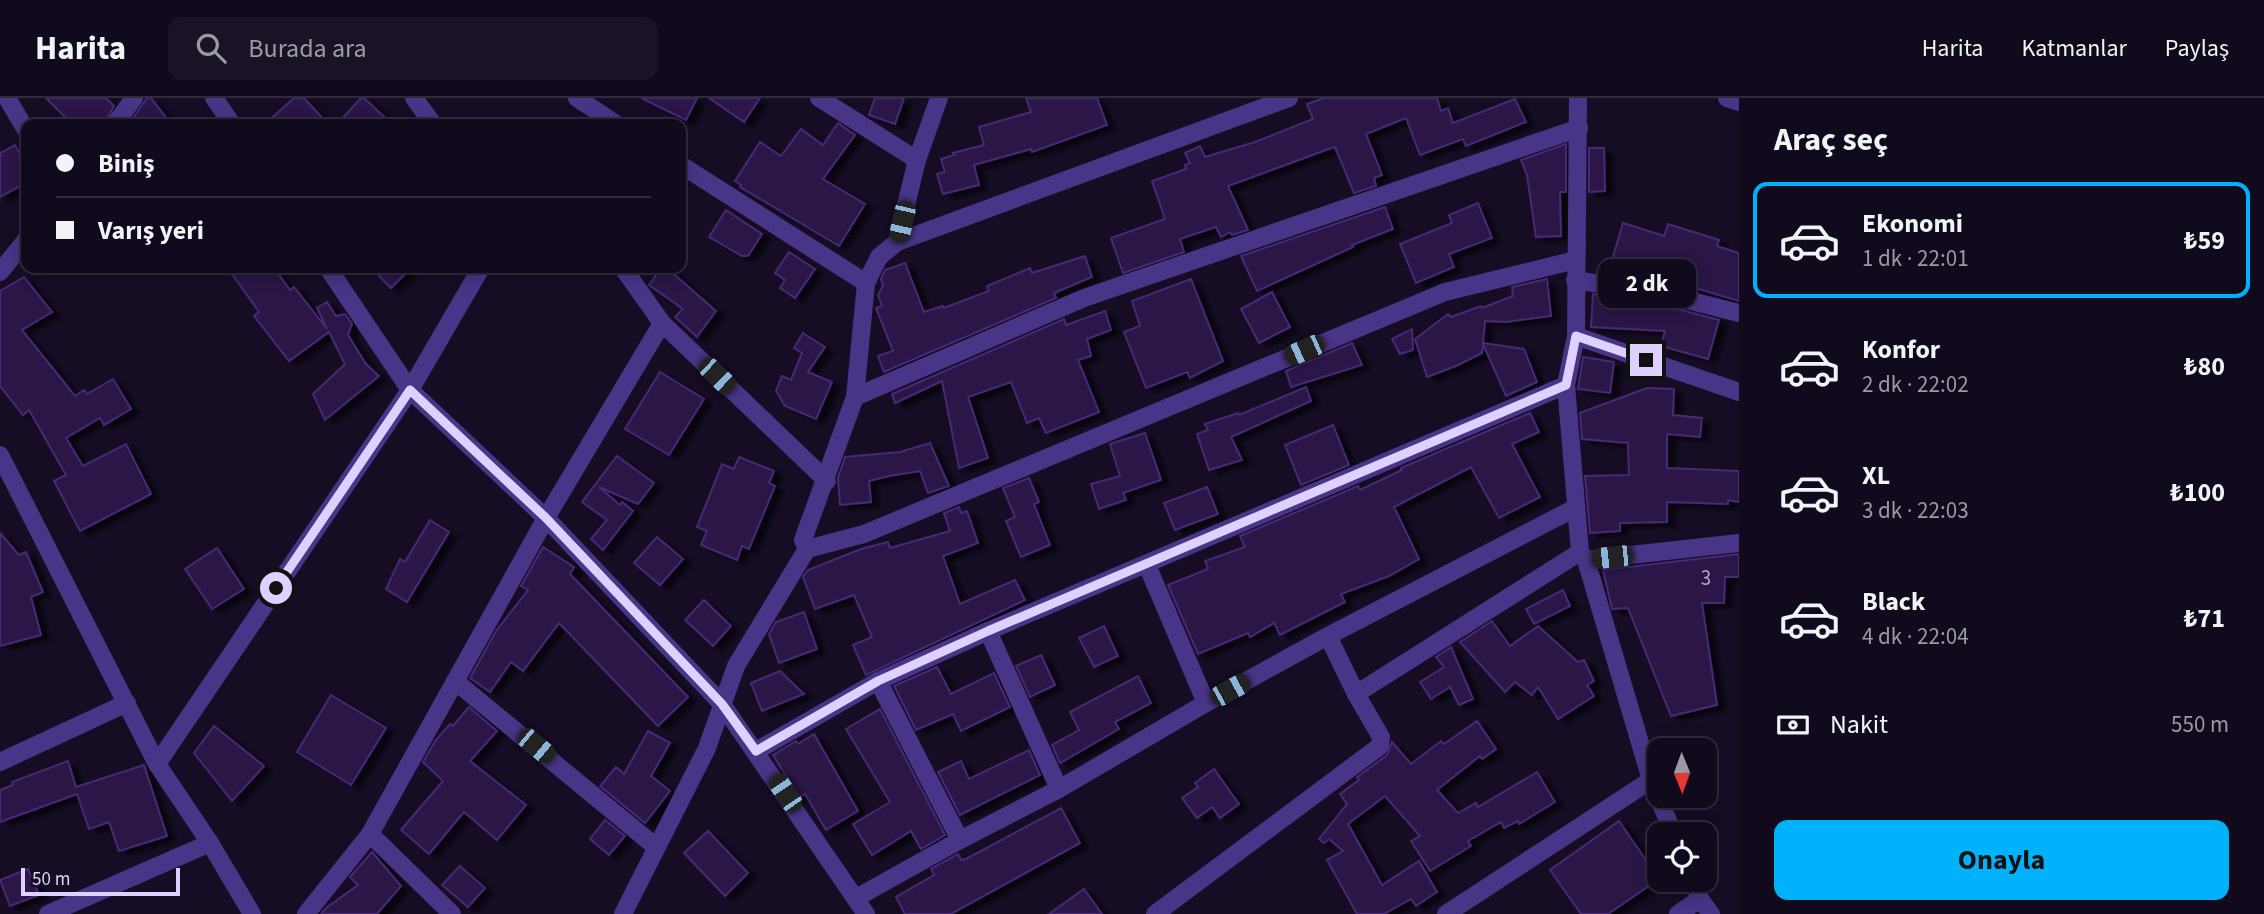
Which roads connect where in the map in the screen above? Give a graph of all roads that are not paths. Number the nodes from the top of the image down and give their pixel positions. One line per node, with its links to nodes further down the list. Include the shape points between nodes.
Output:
1 (7, 98): 16 (street)
2 (134, 98): 12 (street)
3 (214, 98): 13 (street)
4 (414, 98): 14 (street)
5 (577, 98): 15 (street)
6 (819, 98): 18 (street)
7 (939, 98): 18 (street)
8 (1289, 98): 20 (street)
9 (1578, 98): 17 (street)
10 (1727, 98): 11 (street)
11 (1739, 102)
12 (118, 119)
13 (229, 119)
14 (429, 119)
15 (608, 119)
16 (21, 122)
17 (1579, 128): 22 (street); 35 (street, via 1084,298)
18 (917, 160): 20 (street)
19 (686, 168): 28 (street)
20 (897, 242): 28 (street, via 879,257)
21 (21, 246): 23 (street)
22 (1576, 260): 27 (street); 41 (street, via 1445,292 877,529)
23 (0, 272)
24 (331, 273): 33 (street)
25 (478, 273): 33 (street)
26 (627, 273): 30 (street)
27 (1576, 279): 29 (street, via 1664,293); 31 (street)
28 (866, 283): 35 (street)
29 (1739, 313)
30 (662, 323): 37 (street); 39 (street)
31 (1576, 336): 32 (street); 34 (street)
32 (1566, 385): 38 (street); 43 (street)
33 (410, 390): 39 (street); 54 (street)
34 (1739, 392)
35 (855, 397): 37 (street)
36 (0, 455): 49 (street)
37 (827, 481): 41 (street, via 803,540)
38 (1575, 508): 42 (street); 45 (street)
39 (546, 518): 46 (street); 51 (street)
40 (1739, 542): 42 (street)
41 (807, 550): 51 (street, via 736,666)
42 (1583, 556): 48 (street); 55 (street)
43 (1147, 565): 44 (street); 50 (street)
44 (988, 631): 47 (street); 57 (street)
45 (1328, 636): 48 (street); 50 (street)
46 (455, 681): 58 (street); 61 (street)
47 (878, 681): 52 (street); 59 (street)
48 (1356, 694): 70 (street, via 1381,737 1380,746)
49 (127, 703): 53 (street); 54 (street)
50 (1206, 703): 57 (street)
51 (722, 704): 52 (street); 61 (street, via 707,748)
52 (756, 751): 62 (street)
53 (0, 762)
54 (157, 764): 60 (street)
55 (1647, 767)
56 (1647, 783): 71 (street)
57 (1059, 789): 59 (street)
58 (370, 834): 66 (street); 67 (street)
59 (960, 840): 62 (street)
60 (209, 843): 64 (street); 65 (street)
61 (656, 847): 68 (street)
62 (856, 898): 69 (street)
63 (1705, 907): 72 (street)
64 (48, 914)
65 (252, 914)
66 (306, 914)
67 (452, 914)
68 (623, 914)
69 (866, 914)
70 (1155, 914)
71 (1446, 914)
72 (1678, 914)

